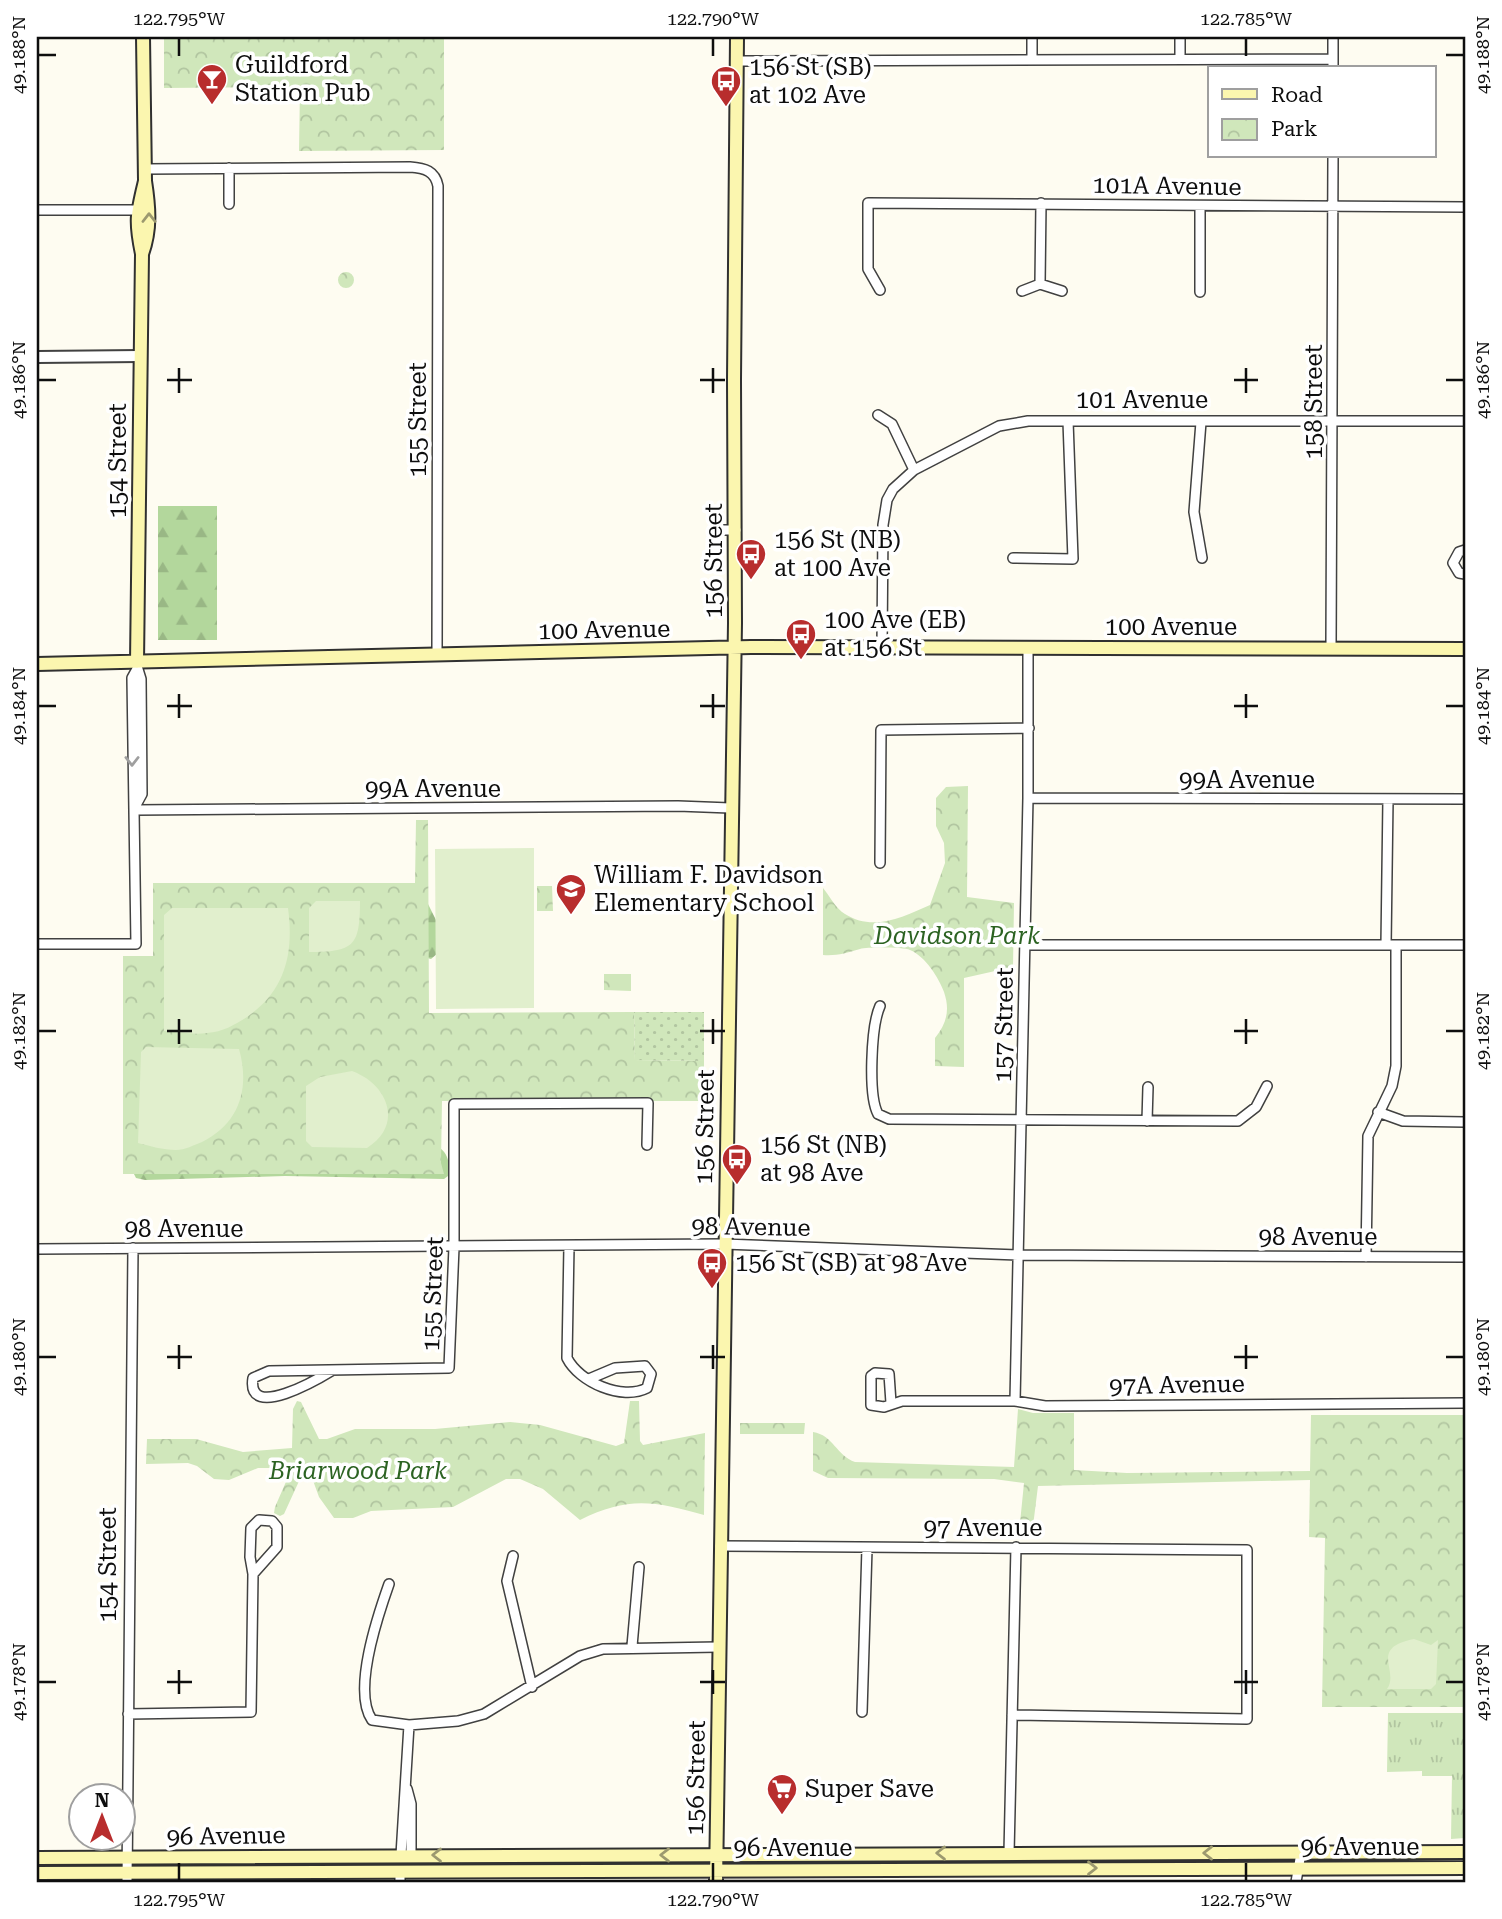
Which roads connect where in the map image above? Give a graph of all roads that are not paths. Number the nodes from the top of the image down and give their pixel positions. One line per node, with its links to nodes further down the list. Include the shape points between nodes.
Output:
1 (143, 37): 12 (main road, 154 Street)
2 (737, 37): 8 (main road, 156 Street)
3 (1032, 37): 6 (street)
4 (1180, 37): 7 (street)
5 (1333, 37): 9 (street)
6 (1032, 58): 7 (street); 8 (street)
7 (1180, 59): 9 (street)
8 (737, 61): 35 (main road, 156 Street)
9 (1333, 64)
10 (1333, 158): 16 (street, 158 Street)
11 (229, 168): 12 (street); 14 (street); 45 (street, 155 Street, via 410,167 429,171 438,186)
12 (145, 175): 19 (main road, 154 Street); 20 (main road, 154 Street, one-way to 12, via 149,237)
13 (1041, 203): 15 (street, 101A Avenue); 21 (street); 22 (street, 101A Avenue, via 868,203 868,269)
14 (229, 204)
15 (1200, 206): 16 (street, 101A Avenue); 25 (street)
16 (1332, 206): 17 (street, 101A Avenue); 30 (street, 158 Street)
17 (1465, 207)
18 (37, 210): 19 (street)
19 (137, 210): 20 (main road, 154 Street)
20 (142, 254): 26 (main road, 154 Street)
21 (1040, 284): 23 (street); 24 (street)
22 (880, 290)
23 (1022, 291)
24 (1062, 291)
25 (1200, 292)
26 (140, 356): 27 (street); 47 (main road, 154 Street)
27 (37, 357)
28 (878, 415): 33 (street, via 891,424)
29 (1068, 421): 32 (street, 101 Avenue); 33 (street, 101 Avenue, via 1008,423); 37 (street, via 1073,559)
30 (1333, 421): 31 (street, 101 Avenue); 32 (street, 101 Avenue); 42 (street, 158 Street)
31 (1465, 421)
32 (1200, 422): 38 (street, via 1194,512)
33 (914, 470): 40 (street, via 893,489 884,516)
34 (714, 530): 35 (street)
35 (736, 530): 41 (main road, 156 Street)
36 (1465, 550): 39 (street, via 1453,563)
37 (1013, 558)
38 (1202, 558)
39 (1465, 574)
40 (882, 647): 41 (main road, 100 Avenue); 43 (main road, 100 Avenue)
41 (734, 648): 45 (main road, 100 Avenue); 53 (main road, 156 Street)
42 (1331, 648): 43 (main road, 100 Avenue); 44 (main road, 100 Avenue)
43 (1028, 649): 48 (street, 157 Street)
44 (1465, 649)
45 (437, 653): 47 (main road, 100 Avenue)
46 (37, 664): 47 (main road, 100 Avenue)
47 (137, 666): 52 (street, 154 Street, via 132,678 132,795)
48 (1029, 728): 49 (street, 157 Street); 54 (street, via 881,730)
49 (1028, 799): 50 (street, 99A Avenue); 56 (street, 157 Street)
50 (1388, 799): 51 (street, 99A Avenue); 57 (street)
51 (1465, 799)
52 (136, 808): 53 (street, 99A Avenue); 55 (street, 154 Street, via 136,944)
53 (730, 808): 67 (main road, 156 Street)
54 (880, 863)
55 (37, 944)
56 (1025, 945): 57 (street, via 1112,949); 63 (street, 157 Street)
57 (1391, 945): 58 (street); 62 (street, via 1396,1066 1392,1086)
58 (1465, 945)
59 (880, 1006): 63 (street, via 875,1018 873,1082 878,1114 894,1119)
60 (1266, 1086): 64 (street, via 1256,1107 1238,1121)
61 (1147, 1087): 64 (street)
62 (1378, 1112): 65 (street, via 1403,1121); 73 (street, via 1367,1146)
63 (1021, 1119): 64 (street); 72 (street, 157 Street)
64 (1147, 1121)
65 (1465, 1122)
66 (647, 1145): 69 (street, 155 Street, via 648,1103 454,1104)
67 (723, 1244): 68 (street, 98 Avenue); 72 (street, 98 Avenue); 80 (main road, 156 Street)
68 (569, 1246): 69 (street, 98 Avenue); 76 (street, via 567,1358 573,1370)
69 (454, 1247): 70 (street, 98 Avenue); 75 (street, 155 Street, via 449,1368)
70 (133, 1248): 71 (street, 98 Avenue); 91 (street, 154 Street)
71 (37, 1250)
72 (1018, 1255): 73 (street, 98 Avenue); 77 (street, 157 Street)
73 (1366, 1256): 74 (street, 98 Avenue)
74 (1465, 1257)
75 (333, 1370): 75 (street, 155 Street, via 286,1394 265,1397 252,1385 253,1378 269,1371)
76 (589, 1379): 76 (street, via 630,1365 645,1366 651,1374 647,1388 634,1392)
77 (1015, 1401): 78 (street, 97A Avenue, via 1045,1406); 79 (street, 97A Avenue)
78 (1465, 1403)
79 (891, 1404)
80 (720, 1546): 82 (street, 97 Avenue); 88 (main road, 156 Street)
81 (1016, 1547): 82 (street, 97 Avenue); 92 (street); 92 (street, 97 Avenue, via 1247,1550 1247,1719)
82 (867, 1548): 90 (street)
83 (513, 1556): 89 (street, via 507,1580)
84 (639, 1567): 87 (street)
85 (253, 1573): 85 (street, via 251,1528 258,1520 272,1521 277,1527 277,1547); 91 (street, via 251,1713)
86 (389, 1584): 93 (street, via 373,1640 365,1696 374,1721)
87 (632, 1646): 88 (street); 89 (street, via 587,1653)
88 (718, 1647): 97 (main road, 156 Street)
89 (532, 1687): 93 (street, via 477,1717)
90 (862, 1712)
91 (128, 1714): 101 (street, 154 Street)
92 (1012, 1715): 95 (street)
93 (408, 1725): 99 (street, via 406,1788 411,1804)
94 (1465, 1852): 96 (main road, 96 Avenue)
95 (1009, 1853): 97 (main road, 96 Avenue, one-way to 97); 98 (main road, 96 Avenue)
96 (1301, 1853): 98 (main road, 96 Avenue, one-way to 98); 102 (street)
97 (716, 1854): 99 (main road, 96 Avenue, one-way to 99); 107 (main road, 156 Street)
98 (1083, 1854): 105 (main road, via 1007,1861)
99 (406, 1855): 101 (main road, 96 Avenue); 106 (main road)
100 (37, 1858): 101 (main road, 96 Avenue)
101 (126, 1858): 108 (street, 154 Street)
102 (1298, 1868): 103 (main road, 96 Avenue); 105 (main road, 96 Avenue, one-way to 102); 109 (street)
103 (1465, 1868)
104 (37, 1873): 108 (main road, 96 Avenue)
105 (999, 1874): 107 (main road, 96 Avenue)
106 (403, 1876): 107 (main road, 96 Avenue); 108 (main road, 96 Avenue)
107 (716, 1876)
108 (126, 1877)
109 (1296, 1882)

